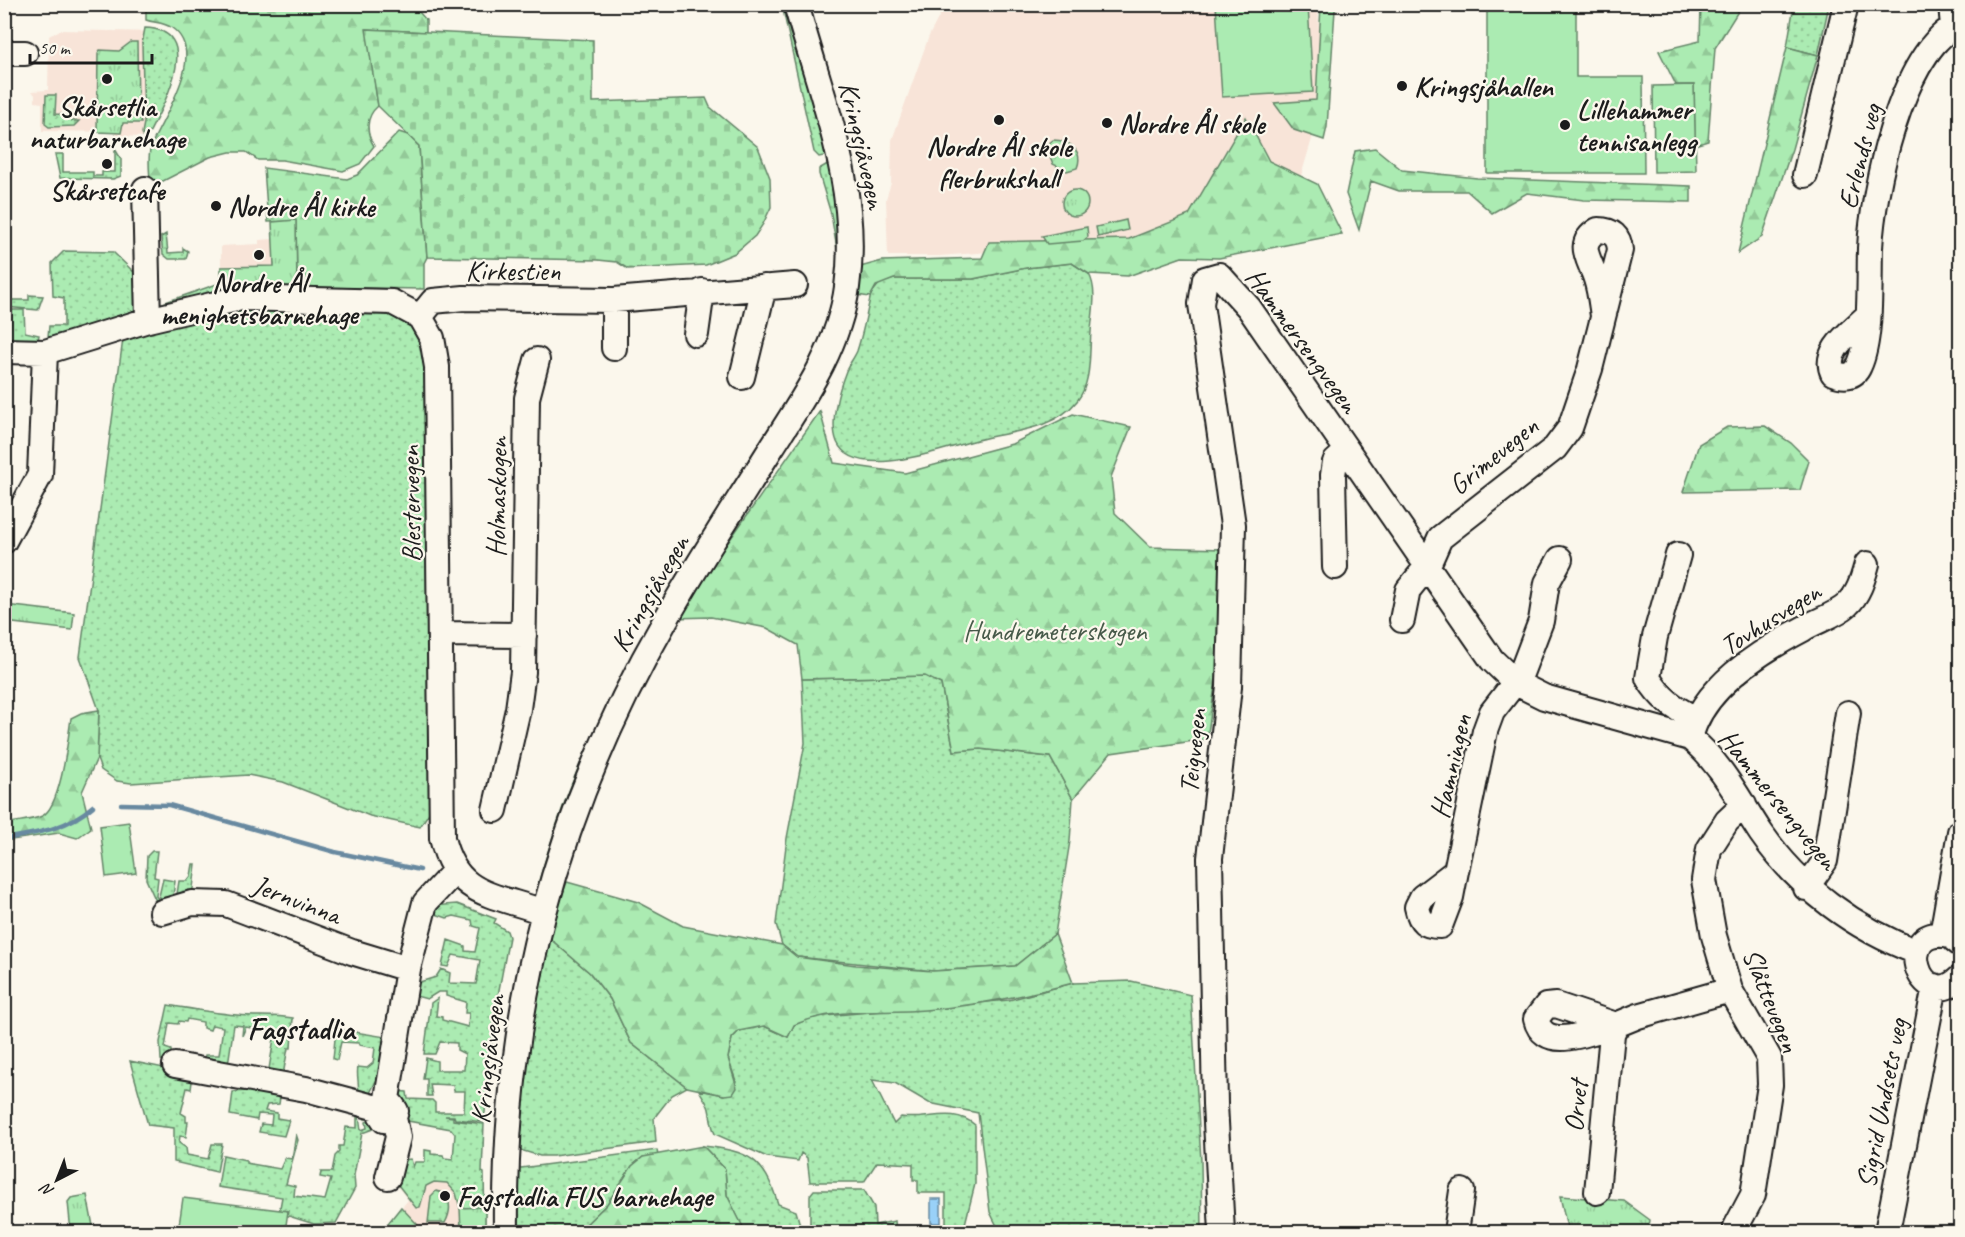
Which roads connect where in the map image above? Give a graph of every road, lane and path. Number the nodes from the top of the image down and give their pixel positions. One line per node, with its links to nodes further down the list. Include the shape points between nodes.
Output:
1 (796, 4): 41 (street, Kringsjåvegen, via 842,161 851,219 849,272 839,322 819,373 664,621 625,696 581,795)
2 (1846, 4): 4 (street, Erlends veg)
3 (1955, 21): 12 (street, Erlends veg, via 1919,63 1880,174 1870,244)
4 (1805, 175)
5 (145, 189): 14 (street)
6 (1205, 279): 21 (street, Hammersengvegen, via 1219,275 1249,308); 55 (street, Teigvegen, via 1201,304 1233,525 1229,687 1210,858)
7 (795, 285): 8 (street, Kirkestien)
8 (764, 287): 9 (street, Kirkestien); 20 (street)
9 (702, 291): 10 (street, Kirkestien); 15 (street)
10 (614, 300): 13 (street, Kirkestien, via 464,298 432,301); 16 (street)
11 (1603, 316): 26 (street, Grimevegen, via 1588,378 1570,428 1555,448 1447,531)
12 (1867, 316)
13 (420, 317): 14 (street, via 392,302 240,298); 29 (street, Blestervegen, via 432,338 437,367)
14 (148, 320): 18 (street)
15 (696, 334)
16 (614, 348)
17 (4, 351): 18 (street)
18 (45, 352): 22 (street, via 40,475)
19 (537, 360): 30 (street, Holmaskogen, via 527,398)
20 (742, 378)
21 (1346, 452): 26 (street, Hammersengvegen); 27 (street, Hammersengvegen, via 1335,462 1332,474)
22 (4, 542)
23 (1678, 555): 33 (street, via 1648,678 1658,694)
24 (1560, 559): 31 (street, via 1547,583 1541,621)
25 (1867, 564): 33 (street, Tovhusvegen, via 1862,585 1847,605 1782,640 1746,665 1720,688)
26 (1428, 565): 28 (street, via 1408,590); 31 (street, Hammersengvegen, via 1492,660)
27 (1335, 567)
28 (1402, 620)
29 (442, 634): 30 (street); 38 (street, Blestervegen, via 442,838)
30 (524, 635): 35 (street, Holmaskogen, via 518,709)
31 (1516, 682): 33 (street, Hammersengvegen, via 1544,697); 37 (street, Hamningen, via 1492,712 1485,731)
32 (1848, 713): 39 (street, via 1825,861)
33 (1692, 728): 34 (street, Hammersengvegen)
34 (1743, 805): 39 (street, Hammersengvegen); 47 (street, Slåttevegen, via 1709,849 1704,880 1714,936)
35 (495, 810)
36 (1960, 832): 42 (street)
37 (1456, 871)
38 (454, 872): 41 (street, via 472,888); 44 (street, via 425,903)
39 (1806, 888): 43 (street, Hammersengvegen, via 1857,921)
40 (162, 912): 44 (street, Jernvinna, via 192,903 226,904)
41 (543, 912): 54 (street, Kringsjåvegen, via 516,1040 506,1163)
42 (1951, 939): 43 (street, via 1929,937)
43 (1917, 952): 46 (street, via 1918,973)
44 (408, 969): 49 (street)
45 (1960, 978): 46 (street, via 1947,986)
46 (1935, 986): 57 (street, Sigrid Undsets veg)
47 (1730, 990): 52 (street, Orvet, via 1616,1025); 53 (street, Slåttevegen, via 1769,1058 1770,1085 1752,1195)
48 (175, 1065): 49 (street, via 306,1089)
49 (387, 1110): 50 (street, via 398,1137)
50 (388, 1177)
51 (1462, 1191): 56 (street)
52 (1597, 1192)
53 (1736, 1227)
54 (506, 1233)
55 (1222, 1233)
56 (1456, 1233)
57 (1887, 1233)

